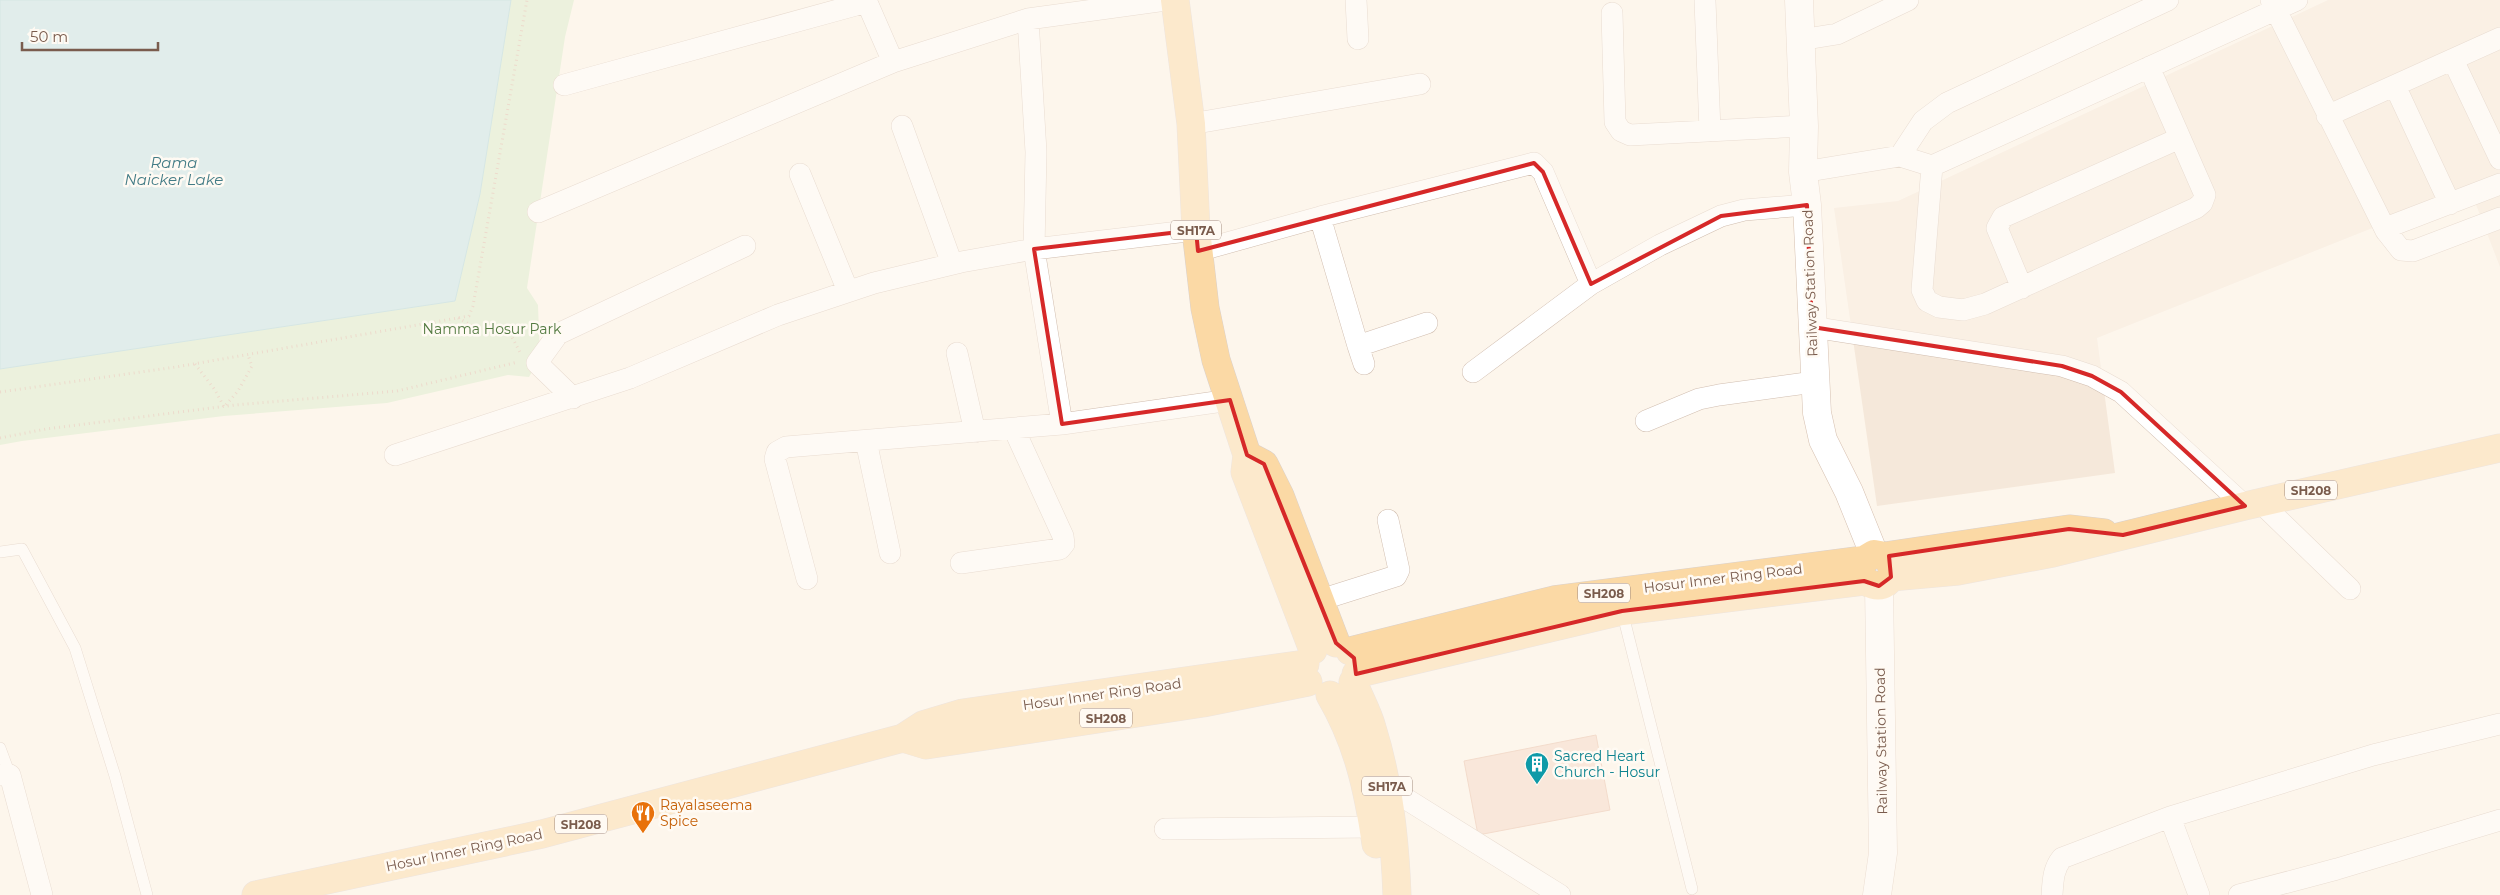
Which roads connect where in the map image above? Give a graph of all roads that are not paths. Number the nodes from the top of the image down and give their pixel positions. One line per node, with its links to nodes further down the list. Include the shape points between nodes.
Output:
1 (1166, 0): 13 (street)
2 (1175, 0): 24 (main road, SH17A)
3 (1356, 0): 15 (street)
4 (1799, 0): 16 (main road, Railway Station Road)
5 (1908, 0): 16 (street, via 1837,34)
6 (2168, 0): 11 (street)
7 (2297, 0): 10 (street)
8 (866, 1): 18 (street); 20 (street)
9 (1705, 1): 27 (street)
10 (2273, 5): 19 (street); 23 (street)
11 (2125, 9): 29 (street, via 1947,103 1923,121)
12 (1612, 13): 27 (street, via 1615,122 1620,131 1630,134)
13 (1028, 19): 18 (street); 43 (street, via 1036,152)
14 (2500, 38): 17 (street)
15 (1358, 39)
16 (1800, 40): 26 (main road, Railway Station Road)
17 (2453, 60): 22 (street); 30 (street)
18 (893, 62): 37 (street)
19 (2149, 67): 28 (street); 31 (street)
20 (564, 84)
21 (1420, 84): 24 (street)
22 (2395, 86): 23 (street); 35 (street)
23 (2327, 116): 40 (street)
24 (1191, 124): 41 (main road, SH17A)
25 (902, 126): 44 (street)
26 (1804, 126): 27 (street); 32 (main road, Railway Station Road)
27 (1710, 131)
28 (2180, 138): 46 (street, via 2205,195 2202,203); 46 (street, via 2003,217 1997,228)
29 (1900, 156): 31 (street); 32 (street)
30 (2500, 159)
31 (1932, 166): 46 (street, via 1922,290 1927,301 1939,307 1963,310)
32 (1803, 172): 36 (main road, Railway Station Road)
33 (800, 174): 47 (street)
34 (2500, 184): 35 (street)
35 (2450, 204): 40 (street, via 2388,227)
36 (1807, 205): 45 (street, via 1744,210 1721,216 1660,245); 49 (main road, Railway Station Road)
37 (538, 212)
38 (1320, 217): 41 (street); 45 (street, via 1534,163 1543,172); 48 (street, via 1361,355)
39 (2500, 218): 40 (street, via 2413,251 2401,250)
40 (2386, 231)
41 (1197, 240): 43 (street); 54 (main road, SH17A, via 1210,337)
42 (745, 246): 53 (street, via 558,334 537,363)
43 (1034, 249): 44 (street); 56 (street)
44 (952, 264): 47 (street)
45 (1591, 284): 51 (street)
46 (2022, 288)
47 (848, 291): 53 (street, via 778,315 630,378)
48 (1427, 323)
49 (1812, 327): 52 (main road, Railway Station Road); 63 (street, via 2062,366 2092,376 2121,392)
50 (957, 353): 58 (street)
51 (1474, 372)
52 (1814, 382): 55 (street, via 1719,394); 68 (main road, Railway Station Road, via 1816,413 1823,440 1850,492)
53 (573, 398): 61 (street)
54 (1230, 400): 56 (street); 62 (main road, SH17A)
55 (1646, 420)
56 (1062, 424): 57 (street)
57 (1014, 428): 58 (street); 67 (street, via 1064,544 1060,549)
58 (974, 432): 59 (street)
59 (866, 441): 66 (street); 69 (street, via 786,447 777,452 775,459)
60 (2500, 448): 63 (main road, Hosur Inner Ring Road / SH208)
61 (395, 455)
62 (1248, 455): 71 (main road, SH17A, via 1264,464 1280,496); 73 (main road, SH17A, via 1245,472)
63 (2253, 504): 68 (main road, Hosur Inner Ring Road / SH208, via 2052,553 1977,567); 70 (street)
64 (1388, 520): 71 (street, via 1399,570 1396,576)
65 (0, 552): 84 (lane, via 22,549 75,648)
66 (890, 553)
67 (960, 563)
68 (1876, 569): 72 (main road, Hosur Inner Ring Road / SH208); 73 (main road, Hosur Inner Ring Road / SH208, via 1554,600); 89 (main road, Railway Station Road, via 1883,853)
69 (806, 579)
70 (2350, 589)
71 (1320, 600): 73 (main road, SH17A)
72 (1622, 611): 73 (main road, Hosur Inner Ring Road / SH208); 82 (lane)
73 (1331, 668): 77 (main road, SH17A, via 1372,727); 80 (main road, SH17A, via 1361,766); 85 (main road, Hosur Inner Ring Road / SH208, via 963,714 923,725 903,738 542,834)
74 (2500, 724): 78 (street, via 2372,755)
75 (0, 748): 76 (lane)
76 (5, 775): 83 (street)
77 (1387, 787): 87 (main road, SH17A); 88 (street)
78 (2170, 817): 90 (street, via 2062,858 2056,865); 91 (street)
79 (2500, 820): 92 (street)
80 (1373, 827): 81 (street); 86 (main road, SH17A)
81 (1165, 829)
82 (1692, 889)
83 (42, 895)
84 (148, 895)
85 (256, 895)
86 (1380, 895)
87 (1397, 895)
88 (1560, 895)
89 (1877, 895)
90 (2052, 895)
91 (2199, 895)
92 (2239, 895)

